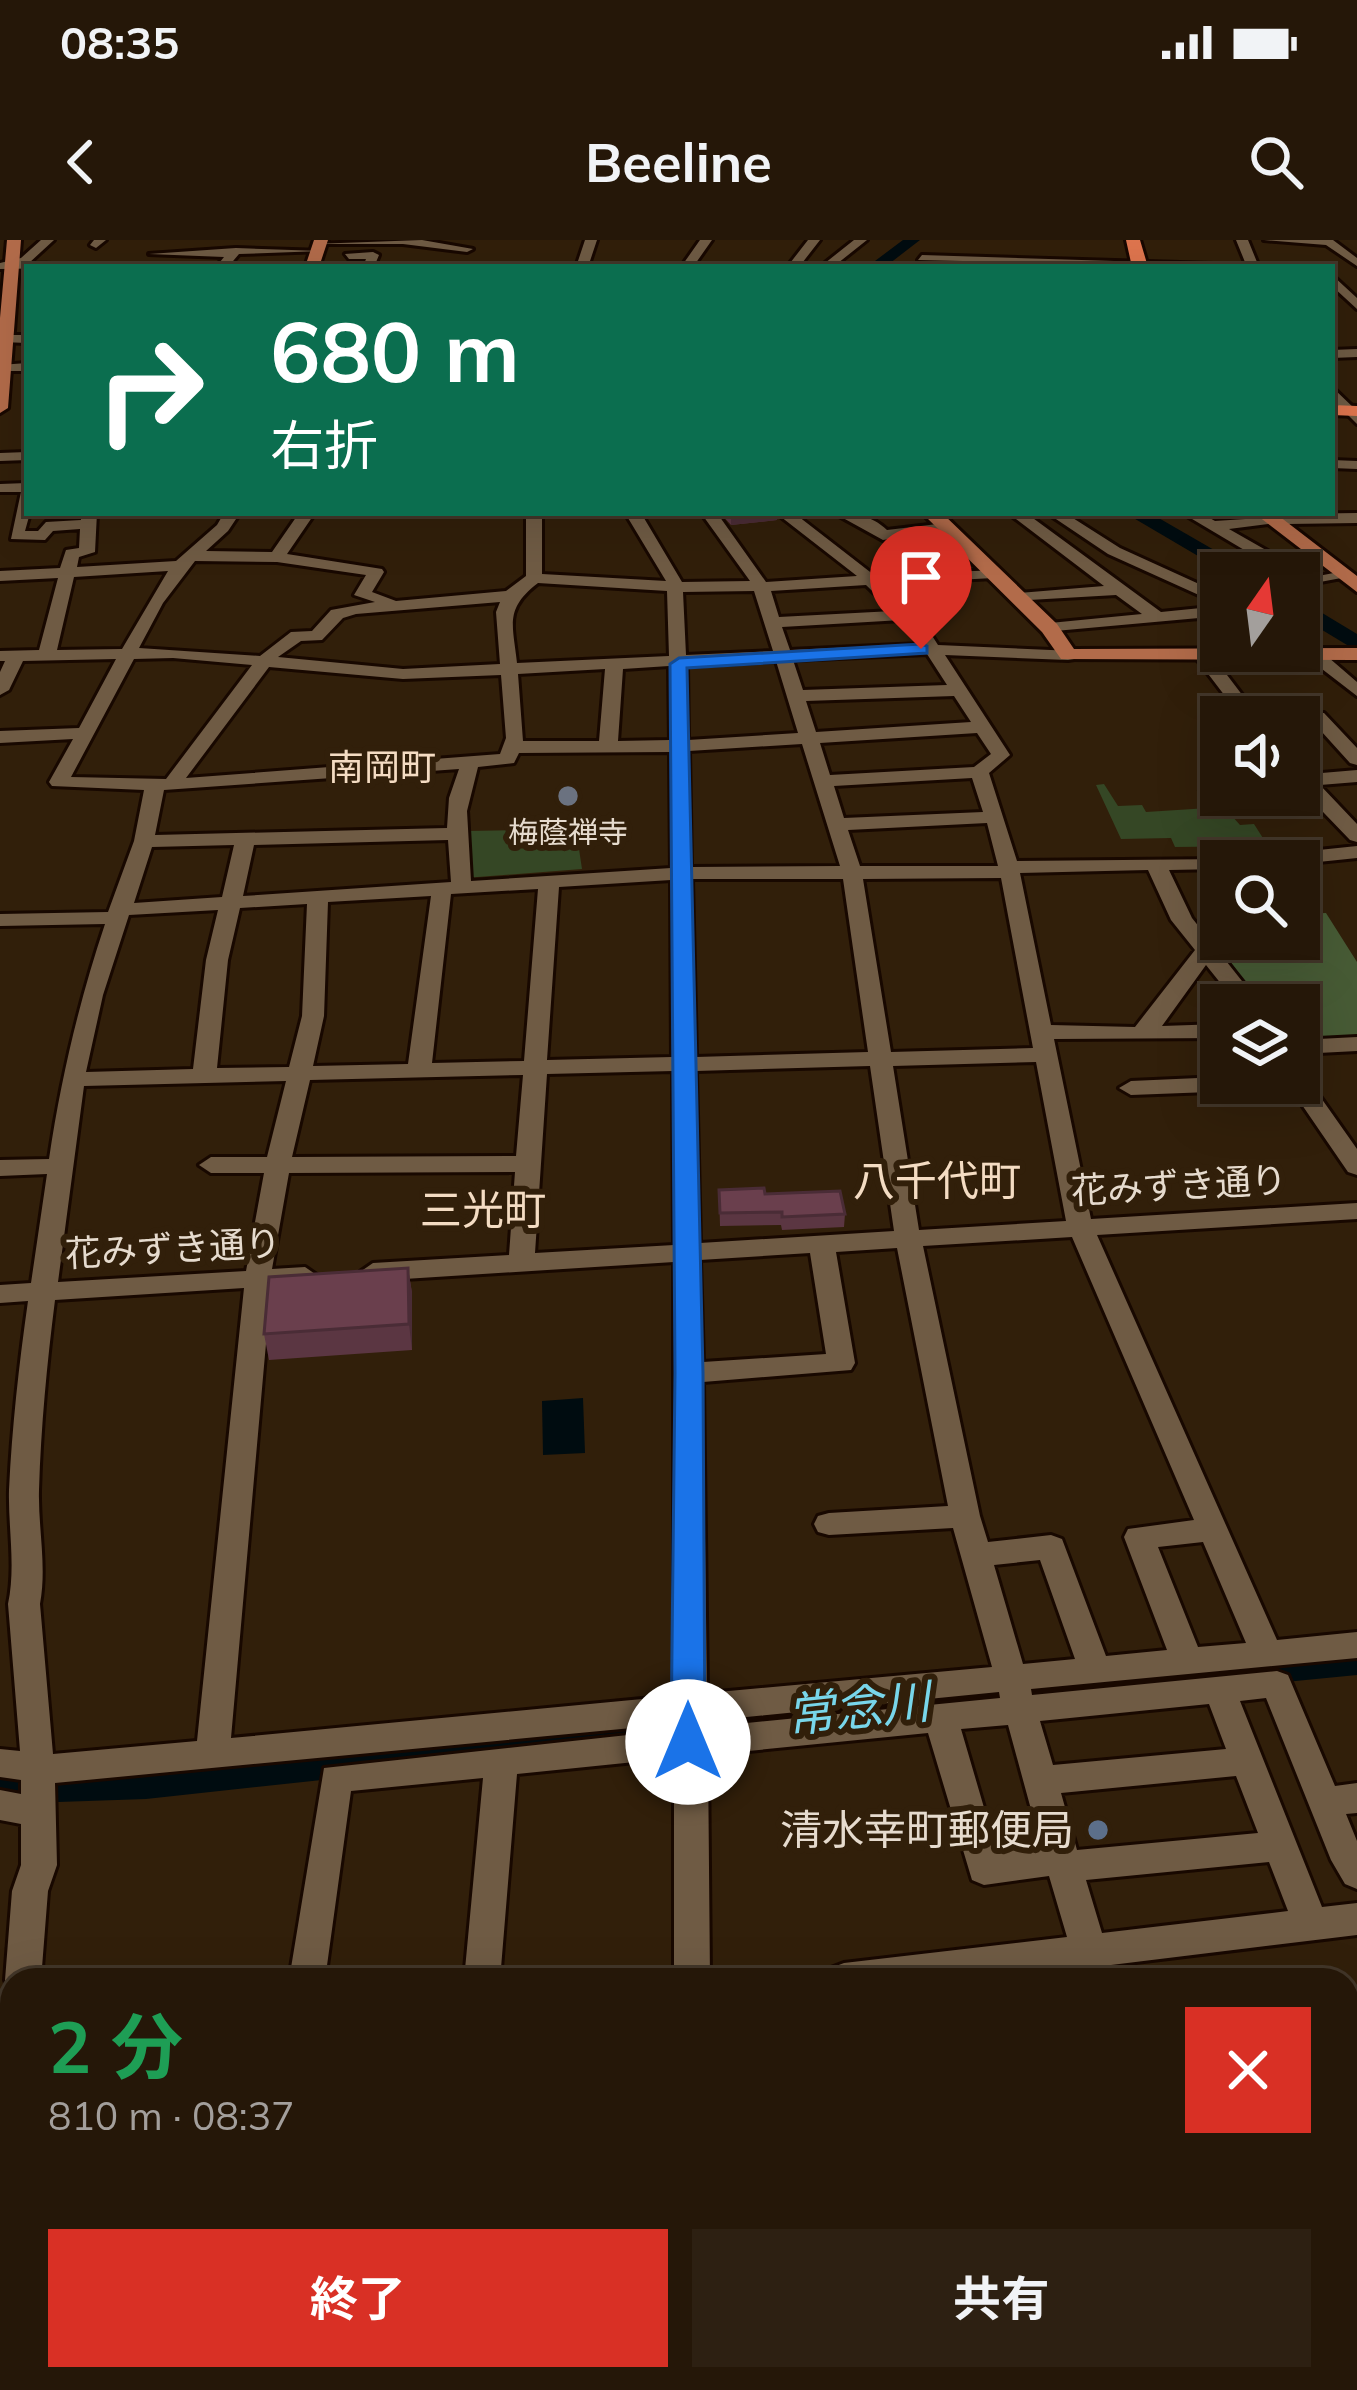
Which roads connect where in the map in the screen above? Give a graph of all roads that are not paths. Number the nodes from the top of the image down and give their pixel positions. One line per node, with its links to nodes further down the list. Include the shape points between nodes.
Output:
1 (14, 240): 15 (main road)
2 (48, 240): 15 (street)
3 (170, 240): 4 (street); 14 (street, via 150,257)
4 (243, 240)
5 (814, 240): 17 (street)
6 (861, 240): 18 (street)
7 (944, 240): 13 (street)
8 (1015, 240): 20 (street)
9 (1270, 240): 10 (street)
10 (1327, 241): 21 (street)
11 (472, 249): 12 (street, via 388,241)
12 (316, 254): 14 (street); 16 (street, via 373,255)
13 (922, 258): 19 (street); 20 (street)
14 (227, 261)
15 (7, 264): 24 (main road)
16 (369, 264)
17 (795, 264)
18 (830, 264)
19 (914, 264)
20 (1017, 264)
21 (1357, 267)
22 (1335, 279): 23 (street)
23 (1357, 307)
24 (6, 327): 25 (street); 26 (main road)
25 (24, 362)
26 (4, 402)
27 (24, 508): 41 (street, via 16,536)
28 (230, 516): 46 (street)
29 (306, 516): 45 (street)
30 (533, 516): 50 (street)
31 (634, 516): 55 (street)
32 (711, 516): 54 (street)
33 (788, 516): 51 (street)
34 (850, 516): 42 (street, via 883,535)
35 (1020, 516): 56 (street)
36 (1060, 516): 57 (street)
37 (1195, 516): 43 (street)
38 (1276, 516): 39 (street); 43 (street); 52 (main road)
39 (1332, 516): 40 (street)
40 (1357, 518)
41 (88, 519): 47 (street, via 87,551 73,553)
42 (938, 520): 48 (main road)
43 (1212, 526): 44 (street)
44 (1258, 552)
45 (277, 556): 46 (street); 60 (street, via 376,572 362,595)
46 (185, 561): 47 (street); 67 (street)
47 (69, 571): 49 (street); 68 (street)
48 (993, 573): 51 (street); 59 (main road)
49 (0, 576)
50 (534, 578): 55 (street); 58 (street)
51 (871, 579): 54 (street); 62 (street)
52 (1353, 579): 53 (street)
53 (1320, 581)
54 (761, 586): 55 (street); 64 (street)
55 (676, 587): 76 (street)
56 (1124, 589): 59 (street); 63 (street)
57 (1200, 590)
58 (510, 596): 60 (street); 80 (street)
59 (1019, 598): 65 (main road)
60 (399, 602): 75 (street, via 337,614 316,636 298,635)
61 (1200, 613): 63 (street)
62 (905, 615): 64 (street); 66 (street)
63 (1158, 618): 65 (street)
64 (773, 622): 73 (street)
65 (1050, 628): 71 (main road)
66 (934, 650): 71 (street); 73 (street); 82 (street)
67 (129, 652): 68 (street); 75 (street); 88 (street)
68 (47, 654): 72 (street)
69 (1320, 654): 70 (main road)
70 (1357, 654)
71 (1068, 655): 74 (main road)
72 (8, 656): 81 (street)
73 (785, 657): 76 (street); 85 (street)
74 (1200, 658)
75 (263, 662): 80 (street); 100 (street)
76 (679, 664): 78 (street); 93 (street)
77 (1320, 665): 83 (street)
78 (614, 667): 80 (street); 92 (street)
79 (1216, 672): 84 (street)
80 (507, 673): 91 (street)
81 (0, 690)
82 (962, 690): 85 (street); 87 (street)
83 (1357, 691)
84 (1234, 696)
85 (798, 697): 90 (street)
86 (1320, 719): 94 (street)
87 (983, 727): 90 (street); 96 (street, via 1000,755)
88 (81, 733): 89 (street); 100 (street, via 59,782)
89 (0, 737)
90 (811, 738): 93 (street); 99 (street)
91 (513, 746): 92 (street); 95 (street, via 507,759)
92 (608, 746): 93 (street)
93 (680, 746): 113 (street)
94 (1357, 759)
95 (470, 764): 100 (street); 104 (street, via 458,788)
96 (979, 772): 99 (street); 102 (street)
97 (1357, 776): 98 (street)
98 (1320, 777)
99 (826, 781): 103 (street)
100 (163, 784): 107 (street)
101 (1320, 798): 105 (street)
102 (995, 817): 103 (street); 112 (street)
103 (839, 824): 114 (street)
104 (456, 834): 106 (street); 116 (street, via 461,848)
105 (1357, 836)
106 (246, 838): 107 (street); 118 (street)
107 (144, 841): 119 (street)
108 (1357, 852): 109 (street)
109 (1320, 856)
110 (1200, 864): 111 (street)
111 (1156, 866): 112 (street); 121 (street)
112 (1008, 869): 114 (street); 127 (street)
113 (682, 873): 114 (street); 115 (street); 131 (street)
114 (852, 874): 130 (street)
115 (549, 881): 116 (street); 132 (street)
116 (452, 887): 117 (street); 133 (street)
117 (318, 896): 118 (street); 134 (street, via 313,1016)
118 (234, 902): 119 (street); 135 (street, via 214,980)
119 (116, 914): 120 (street); 136 (street)
120 (0, 920)
121 (1200, 944)
122 (1200, 958): 126 (street)
123 (1212, 960): 124 (street)
124 (1232, 984)
125 (1200, 1032): 126 (street)
126 (1141, 1034): 127 (street)
127 (1042, 1043): 130 (street); 147 (street)
128 (1357, 1044): 129 (street)
129 (1320, 1046)
130 (881, 1058): 131 (street); 148 (street)
131 (681, 1064): 132 (street); 150 (street)
132 (535, 1068): 133 (street); 140 (street)
133 (419, 1071): 134 (street)
134 (299, 1073): 135 (street); 143 (street)
135 (204, 1076): 136 (street)
136 (73, 1079): 141 (street)
137 (1200, 1085): 138 (street)
138 (1131, 1088)
139 (1314, 1104): 144 (street)
140 (528, 1164): 143 (street); 151 (street)
141 (60, 1166): 145 (street); 153 (street)
142 (211, 1166): 143 (street)
143 (279, 1166): 152 (street)
144 (1357, 1166)
145 (0, 1168)
146 (1357, 1211): 147 (street, 花みずき通り)
147 (1080, 1226): 148 (street, 花みずき通り); 158 (street)
148 (908, 1239): 149 (street, 花みずき通り); 156 (street)
149 (822, 1245): 150 (street, 花みずき通り); 155 (street, via 841,1363)
150 (685, 1253): 151 (street, 花みずき通り); 155 (street)
151 (521, 1263): 152 (street, 花みずき通り)
152 (260, 1279): 153 (street, 花みずき通り); 169 (street)
153 (42, 1292): 154 (street, 花みずき通り); 174 (street, via 23,1495)
154 (0, 1294)
155 (689, 1373): 166 (street)
156 (965, 1516): 157 (street); 159 (street)
157 (829, 1524)
158 (1213, 1530): 161 (street); 162 (street, via 1139,1538)
159 (975, 1555): 163 (street, via 1051,1546); 165 (street)
160 (1357, 1645): 161 (street)
161 (1267, 1654): 162 (street)
162 (1189, 1661): 163 (street)
163 (1095, 1670): 165 (street)
164 (1219, 1689): 165 (street); 170 (street); 175 (street, via 1277,1684)
165 (1012, 1693): 166 (street); 167 (street); 173 (street)
166 (688, 1706): 168 (street); 169 (street)
167 (940, 1715): 168 (street); 178 (street, via 984,1869)
168 (688, 1742): 172 (street); 186 (street)
169 (213, 1753): 174 (street)
170 (1247, 1761): 173 (street); 177 (street)
171 (0, 1762): 174 (street)
172 (501, 1764): 184 (street, via 336,1778); 185 (street)
173 (1038, 1780): 178 (street)
174 (38, 1793): 176 (street); 183 (street, via 39,1865)
175 (1340, 1800): 179 (street)
176 (0, 1805)
177 (1280, 1846): 178 (street); 181 (street)
178 (1061, 1863): 182 (street)
179 (1357, 1873)
180 (1357, 1919): 181 (street)
181 (1311, 1924): 182 (street)
182 (1092, 1967)
183 (16, 1968)
184 (309, 1968)
185 (483, 1968)
186 (692, 1968)

